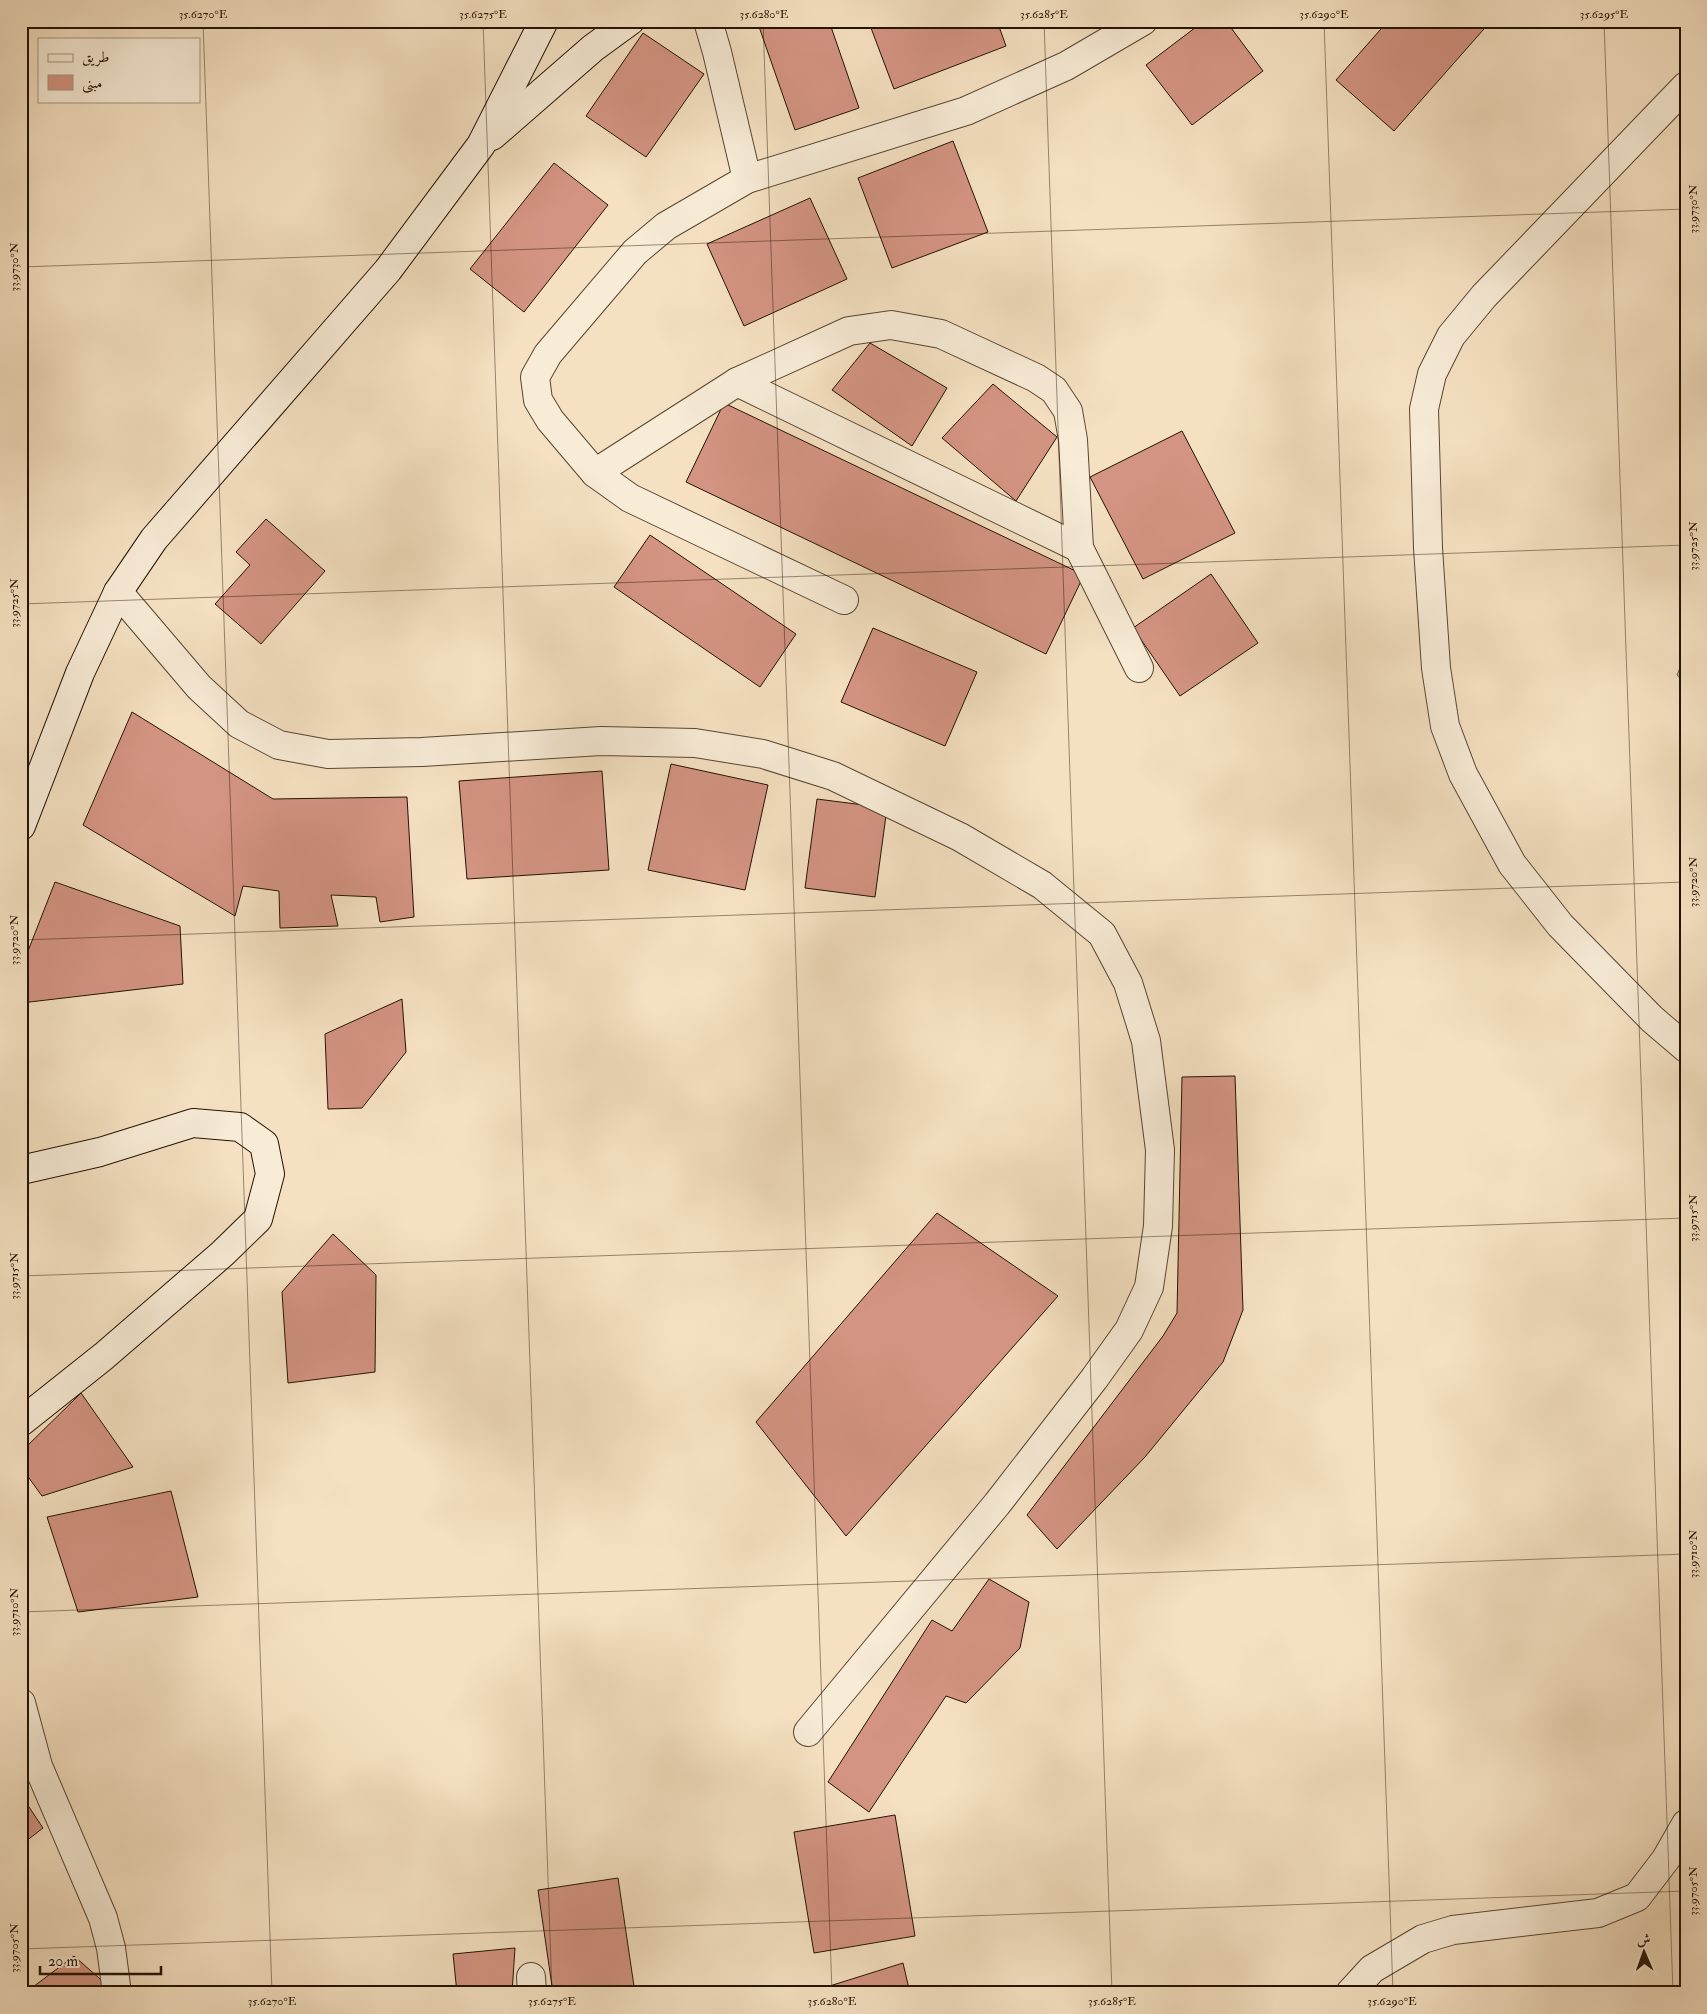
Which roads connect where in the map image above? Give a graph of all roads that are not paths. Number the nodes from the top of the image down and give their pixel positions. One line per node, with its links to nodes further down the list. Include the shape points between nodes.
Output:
1 (544, 21): 6 (street)
2 (630, 21): 6 (street, via 593,48)
3 (708, 21): 7 (street)
4 (1142, 21): 7 (street, via 1066,66 966,110)
5 (1686, 86): 15 (street, via 1484,296 1451,336 1432,374 1424,409 1436,668 1445,726 1463,774 1512,864 1560,925 1652,1020)
6 (481, 145): 11 (street, via 388,270 154,539)
7 (747, 179): 9 (street, via 666,226 635,252 548,354 535,377 538,400 550,420)
8 (737, 382): 9 (street); 10 (street); 10 (street, via 849,331 890,325 941,334 1036,378 1054,390 1068,411 1073,440)
9 (595, 473): 12 (street, via 639,502)
10 (1079, 548): 13 (street)
11 (118, 592): 14 (street, via 80,673); 19 (street, via 199,687 239,724 279,744 328,754 601,741 695,744 763,754 833,776 960,837 1042,885 1102,934 1128,983 1146,1041 1160,1150 1158,1226 1149,1287 1129,1330 1094,1379 997,1504)
12 (844, 600)
13 (1139, 668)
14 (21, 826)
15 (1686, 1048)
16 (21, 1170): 17 (street, via 100,1152 193,1124 240,1127 264,1144 270,1174 258,1219 104,1356)
17 (21, 1422)
18 (21, 1703): 21 (street, via 38,1766 103,1918)
19 (808, 1732)
20 (1686, 1824): 22 (street, via 1666,1859 1637,1897 1598,1913 1453,1930 1423,1939 1372,1969)
21 (117, 1993)
22 (1350, 1993)

